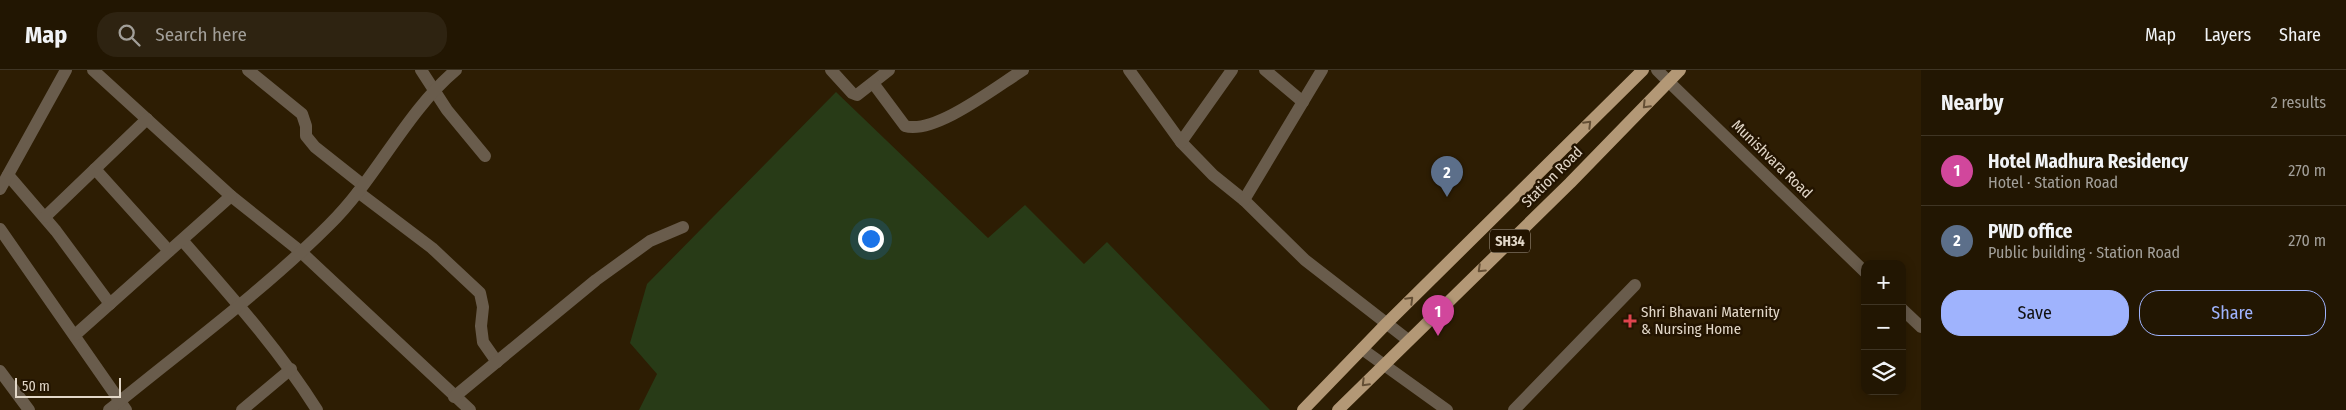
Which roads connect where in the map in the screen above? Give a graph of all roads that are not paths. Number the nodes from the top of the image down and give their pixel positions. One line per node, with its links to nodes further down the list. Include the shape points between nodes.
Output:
1 (66, 70): 24 (street)
2 (93, 70): 20 (street)
3 (248, 70): 26 (street, via 302,114 306,136)
4 (421, 70): 18 (street)
5 (456, 70): 18 (street)
6 (831, 70): 17 (street, via 857,95)
7 (889, 70): 17 (street)
8 (1023, 70): 17 (street, via 976,102 913,128 905,126)
9 (1130, 70): 21 (street)
10 (1232, 70): 21 (street)
11 (1265, 70): 19 (street)
12 (1322, 70): 19 (street)
13 (1643, 70): 40 (main road, Station Road / SH34, one-way to 13)
14 (1657, 70): 16 (street, Munishvara Road)
15 (1680, 70): 16 (main road, Station Road / SH34)
16 (1669, 82): 35 (street, Munishvara Road); 43 (main road, Station Road / SH34, one-way to 43)
17 (873, 83)
18 (434, 88): 22 (street, via 447,110); 26 (street)
19 (1303, 102): 28 (street)
20 (147, 119): 23 (street); 27 (street)
21 (1181, 142): 28 (street, via 1213,175)
22 (485, 156)
23 (95, 169): 29 (street); 33 (street)
24 (8, 175): 25 (street); 29 (street)
25 (0, 188)
26 (361, 188): 34 (street, via 330,224); 45 (street, via 480,294 483,342)
27 (231, 196): 32 (street); 34 (street)
28 (1244, 200): 40 (street, via 1305,260)
29 (44, 217): 37 (street)
30 (684, 227): 45 (street, via 650,241 596,280)
31 (0, 229): 42 (street)
32 (182, 240): 33 (street); 38 (street)
33 (169, 251): 37 (street)
34 (300, 251): 38 (street); 49 (street)
35 (1861, 268)
36 (1635, 285): 59 (street)
37 (110, 304): 42 (street)
38 (239, 304): 47 (street); 50 (street)
39 (1906, 312): 41 (street)
40 (1388, 323): 43 (street); 44 (main road, Station Road / SH34)
41 (1921, 327)
42 (75, 336): 50 (street)
43 (1408, 340): 46 (main road, Station Road / SH34)
44 (1362, 349): 46 (street); 56 (main road, Station Road / SH34)
45 (497, 362): 49 (street)
46 (1383, 365): 57 (main road, Station Road / SH34, one-way to 57); 58 (street)
47 (291, 369): 53 (street); 54 (street)
48 (0, 371): 51 (street)
49 (454, 397): 55 (street)
50 (122, 406): 52 (street)
51 (29, 410)
52 (108, 410)
53 (242, 410)
54 (317, 410)
55 (470, 410)
56 (1303, 410)
57 (1338, 410)
58 (1447, 410)
59 (1514, 410)

